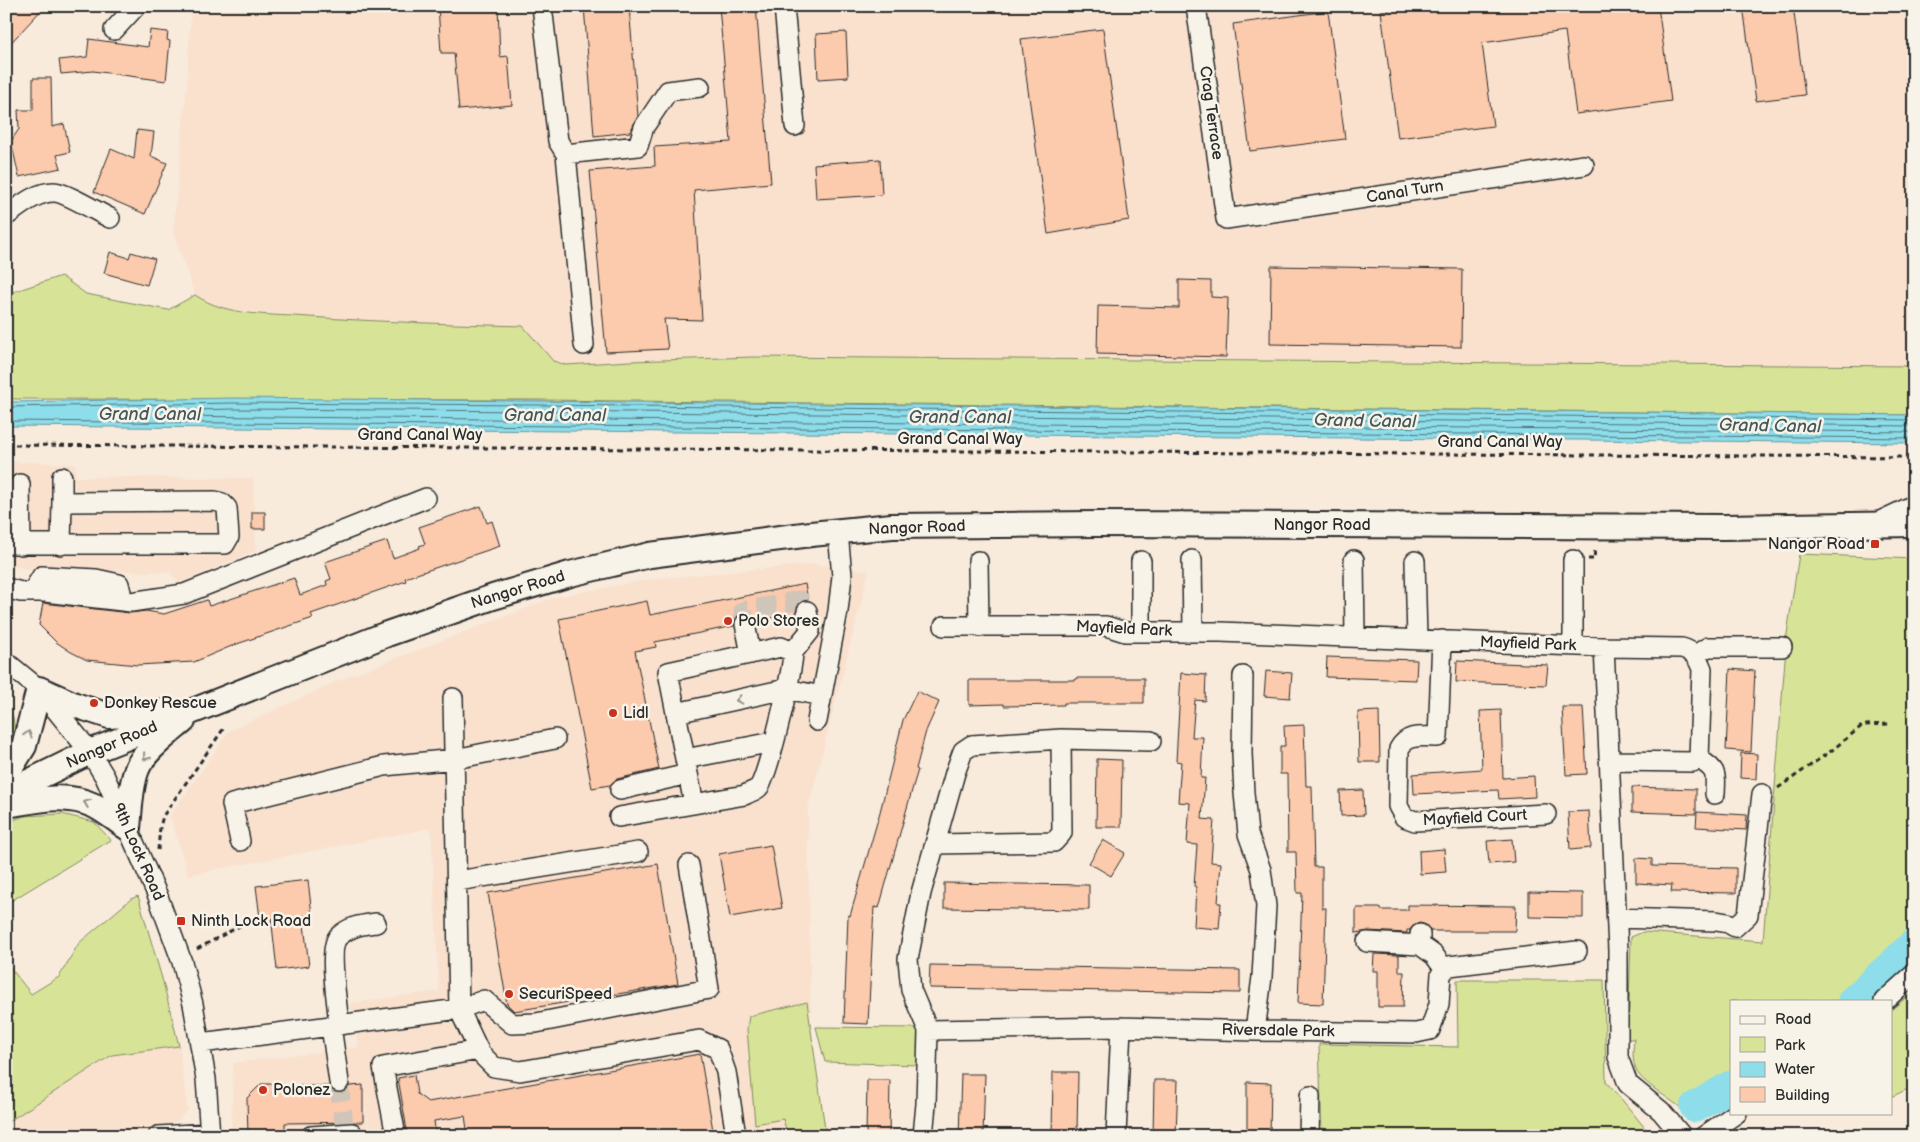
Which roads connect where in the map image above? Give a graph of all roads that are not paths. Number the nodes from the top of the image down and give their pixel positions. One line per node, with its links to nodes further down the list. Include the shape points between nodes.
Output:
1 (136, 6): 5 (street)
2 (542, 6): 8 (street, via 558,142)
3 (784, 6): 7 (street)
4 (1196, 6): 12 (street, Crag Terrace)
5 (114, 30)
6 (700, 87): 8 (street, via 668,91 644,128 638,146)
7 (795, 126)
8 (566, 154): 13 (street)
9 (1584, 165): 12 (street, Canal Turn)
10 (6, 216): 11 (street, via 41,194 55,192)
11 (110, 218)
12 (1226, 219)
13 (584, 344)
14 (62, 477): 17 (street)
15 (20, 484): 22 (street)
16 (426, 498): 31 (street, via 184,594 131,602)
17 (62, 502): 23 (street); 23 (street, via 215,501 227,508 229,537 225,544)
18 (1914, 505): 20 (street, Nangor Road)
19 (1914, 524): 20 (main road, Nangor Road)
20 (1873, 525): 21 (main road, Nangor Road, via 1097,524 892,526)
21 (838, 533): 52 (street, via 842,576); 54 (main road, Nangor Road, via 650,555 570,574 387,634)
22 (13, 545): 23 (street)
23 (61, 545)
24 (1192, 560): 38 (street)
25 (1354, 560): 39 (street)
26 (1573, 560): 42 (street)
27 (978, 561): 36 (street)
28 (1141, 561): 37 (street)
29 (1415, 561): 40 (street)
30 (6, 588): 31 (street)
31 (33, 592): 32 (street, via 42,576 96,579 119,584)
32 (122, 592)
33 (807, 611): 45 (street, via 810,631)
34 (745, 624): 46 (street)
35 (944, 626): 36 (street, Mayfield Park)
36 (978, 627): 37 (street, Mayfield Park, via 1106,626 1125,632)
37 (1141, 632): 38 (street, Mayfield Park)
38 (1193, 632): 39 (street, Mayfield Park)
39 (1355, 637): 40 (street, Mayfield Park)
40 (1417, 639): 41 (street, Mayfield Park)
41 (1442, 640): 42 (street, Mayfield Park); 73 (street, Mayfield Court, via 1438,737 1408,738 1403,742 1399,749 1398,806 1404,816 1416,821)
42 (1573, 646): 43 (street, Mayfield Park)
43 (1604, 647): 47 (street, Mayfield Park, via 1682,648); 64 (street)
44 (1782, 647): 47 (street, via 1708,647)
45 (794, 652): 46 (street, via 781,647); 51 (street)
46 (751, 654): 55 (street, via 668,672)
47 (1695, 655): 62 (street, via 1702,668)
48 (6, 662): 50 (street, 9th Lock Road)
49 (1243, 676): 92 (street, via 1242,754 1248,834 1260,870 1266,906)
50 (39, 689): 54 (main road, via 109,716); 61 (street, 9th Lock Road); 66 (main road, one-way to 50, via 24,746)
51 (786, 689): 52 (street); 55 (street, one-way to 55); 60 (street)
52 (822, 696): 56 (street)
53 (453, 698): 63 (street)
54 (193, 711): 61 (main road, Nangor Road); 75 (main road, one-way to 75, via 137,767)
55 (676, 714): 65 (street)
56 (817, 721)
57 (555, 739): 63 (street)
58 (1061, 740): 59 (street); 77 (street, via 972,745 963,751); 77 (street, via 1062,833 1054,842)
59 (1151, 741)
60 (773, 742): 65 (street); 71 (street, via 758,788 745,794)
61 (90, 752): 68 (main road, Nangor Road); 75 (street, 9th Lock Road)
62 (1698, 759): 64 (street, via 1693,762); 69 (street, via 1712,767 1716,775)
63 (454, 760): 76 (street, via 384,766 232,804); 80 (street)
64 (1610, 761): 81 (street)
65 (686, 767): 67 (street); 71 (street)
66 (6, 775)
67 (620, 790)
68 (6, 793)
69 (1716, 794)
70 (1762, 794): 81 (street, via 1748,916 1735,927 1716,921)
71 (694, 804): 74 (street)
72 (6, 805): 75 (main road, one-way to 72, via 96,807 72,799 48,798)
73 (1546, 814)
74 (619, 818)
75 (128, 828): 93 (street, 9th Lock Road, via 171,930)
76 (240, 841)
77 (936, 844): 91 (street, via 921,893 908,959 911,990)
78 (638, 852): 80 (street)
79 (689, 865): 88 (street, via 709,989 536,1023 512,1024 484,1000)
80 (457, 881): 88 (street)
81 (1617, 918): 100 (street, via 1618,1057 1628,1084 1661,1111)
82 (376, 923): 89 (street, via 355,926 337,936 332,952)
83 (1367, 942): 85 (street, via 1420,939)
84 (1577, 951): 85 (street, via 1482,961 1449,966)
85 (1445, 970): 92 (street, Riversdale Park, via 1441,974 1439,1004 1430,1030 1416,1033)
86 (1914, 974): 87 (street)
87 (1885, 1000)
88 (459, 1009): 89 (street); 94 (street)
89 (335, 1025): 93 (street); 95 (street)
90 (1121, 1027): 91 (street, Riversdale Park); 92 (street, Riversdale Park); 106 (street)
91 (928, 1030): 105 (street)
92 (1255, 1032)
93 (201, 1043): 99 (street, 9th Lock Road)
94 (479, 1050): 103 (street, via 383,1067); 104 (street, via 494,1067 520,1071 699,1040 718,1049 726,1072)
95 (338, 1082)
96 (1310, 1096): 107 (street)
97 (1736, 1114): 108 (street)
98 (347, 1132): 102 (street)
99 (210, 1134): 101 (street)
100 (1681, 1134)
101 (158, 1136)
102 (311, 1136)
103 (396, 1136)
104 (736, 1136)
105 (923, 1136)
106 (1116, 1136)
107 (1309, 1136)
108 (1704, 1136)

